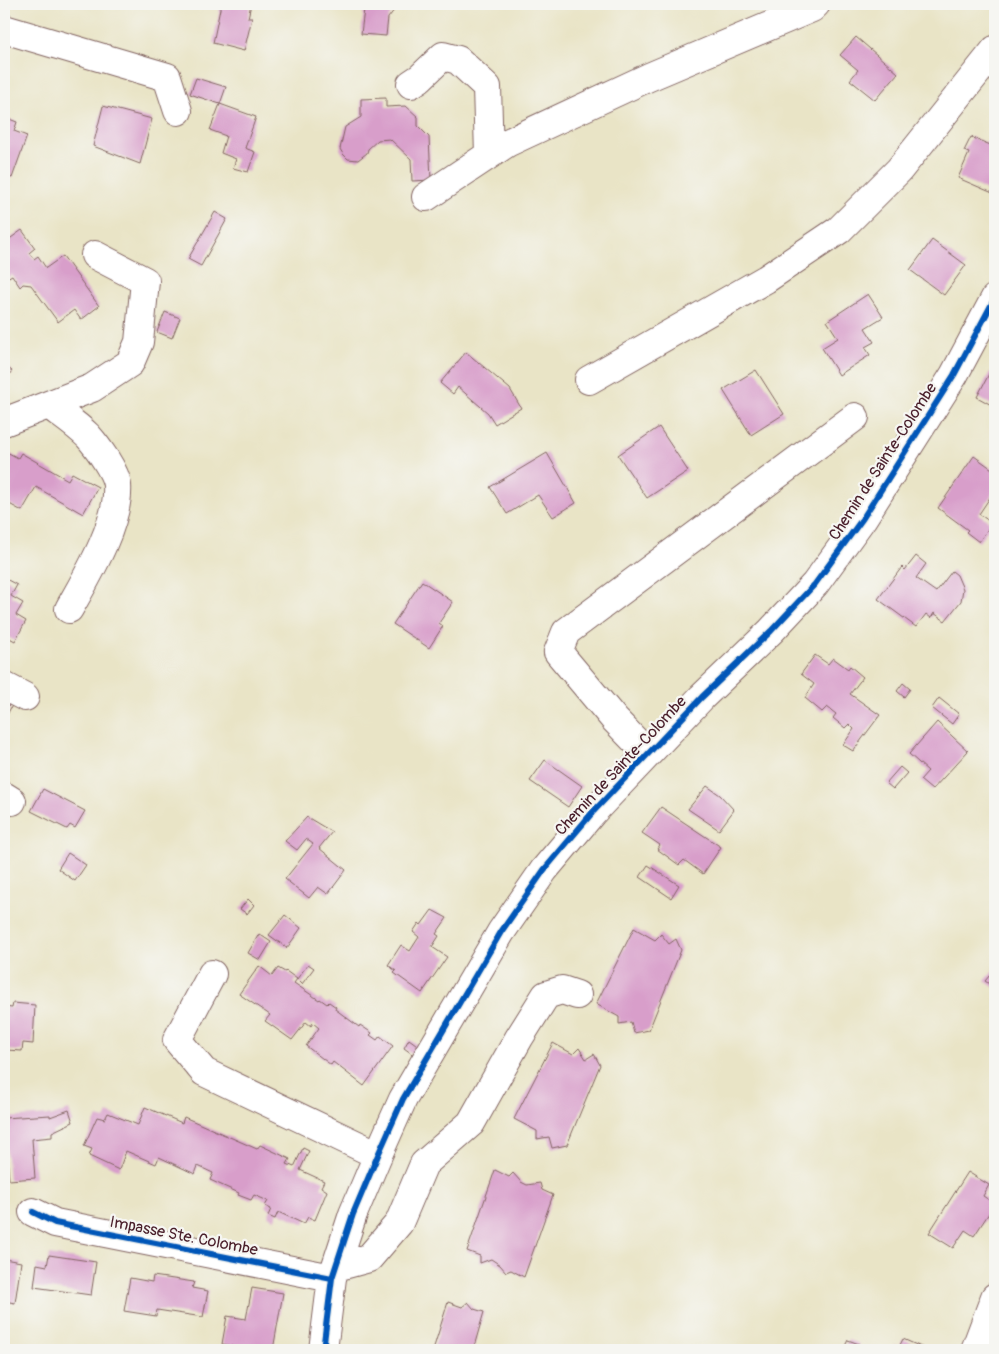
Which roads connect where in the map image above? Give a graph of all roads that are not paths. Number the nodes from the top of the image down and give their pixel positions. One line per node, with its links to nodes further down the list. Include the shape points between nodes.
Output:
1 (816, 4): 6 (street, via 524,134)
2 (4, 29): 5 (street, via 167,77)
3 (995, 50): 10 (street, via 899,170 839,230 766,279)
4 (410, 84): 6 (street, via 444,56 458,60 487,87)
5 (178, 111)
6 (489, 155): 7 (street)
7 (426, 197)
8 (95, 255): 11 (street, via 145,281 139,342 130,363 92,388)
9 (995, 298): 15 (street, Chemin de Sainte-Colombe, via 954,375 863,518 815,584)
10 (589, 380)
11 (49, 405): 13 (street); 14 (street, via 88,436 110,466 117,483 116,506 96,560)
12 (855, 417): 15 (street, via 566,632 558,652 614,720)
13 (4, 422)
14 (69, 609)
15 (648, 754): 18 (street, Chemin de Sainte-Colombe, via 544,870 501,932 403,1099)
16 (212, 974): 18 (street, via 177,1040 204,1072)
17 (577, 995): 20 (street, via 562,990 546,996 470,1123 424,1164 399,1223 369,1258)
18 (378, 1154): 20 (street, Chemin de Sainte-Colombe, via 353,1214)
19 (33, 1212): 20 (street, Impasse Ste. Colombe, via 55,1223)
20 (334, 1273): 22 (street, Chemin de Sainte-Colombe)
21 (995, 1297): 23 (street)
22 (323, 1350)
23 (975, 1350)

